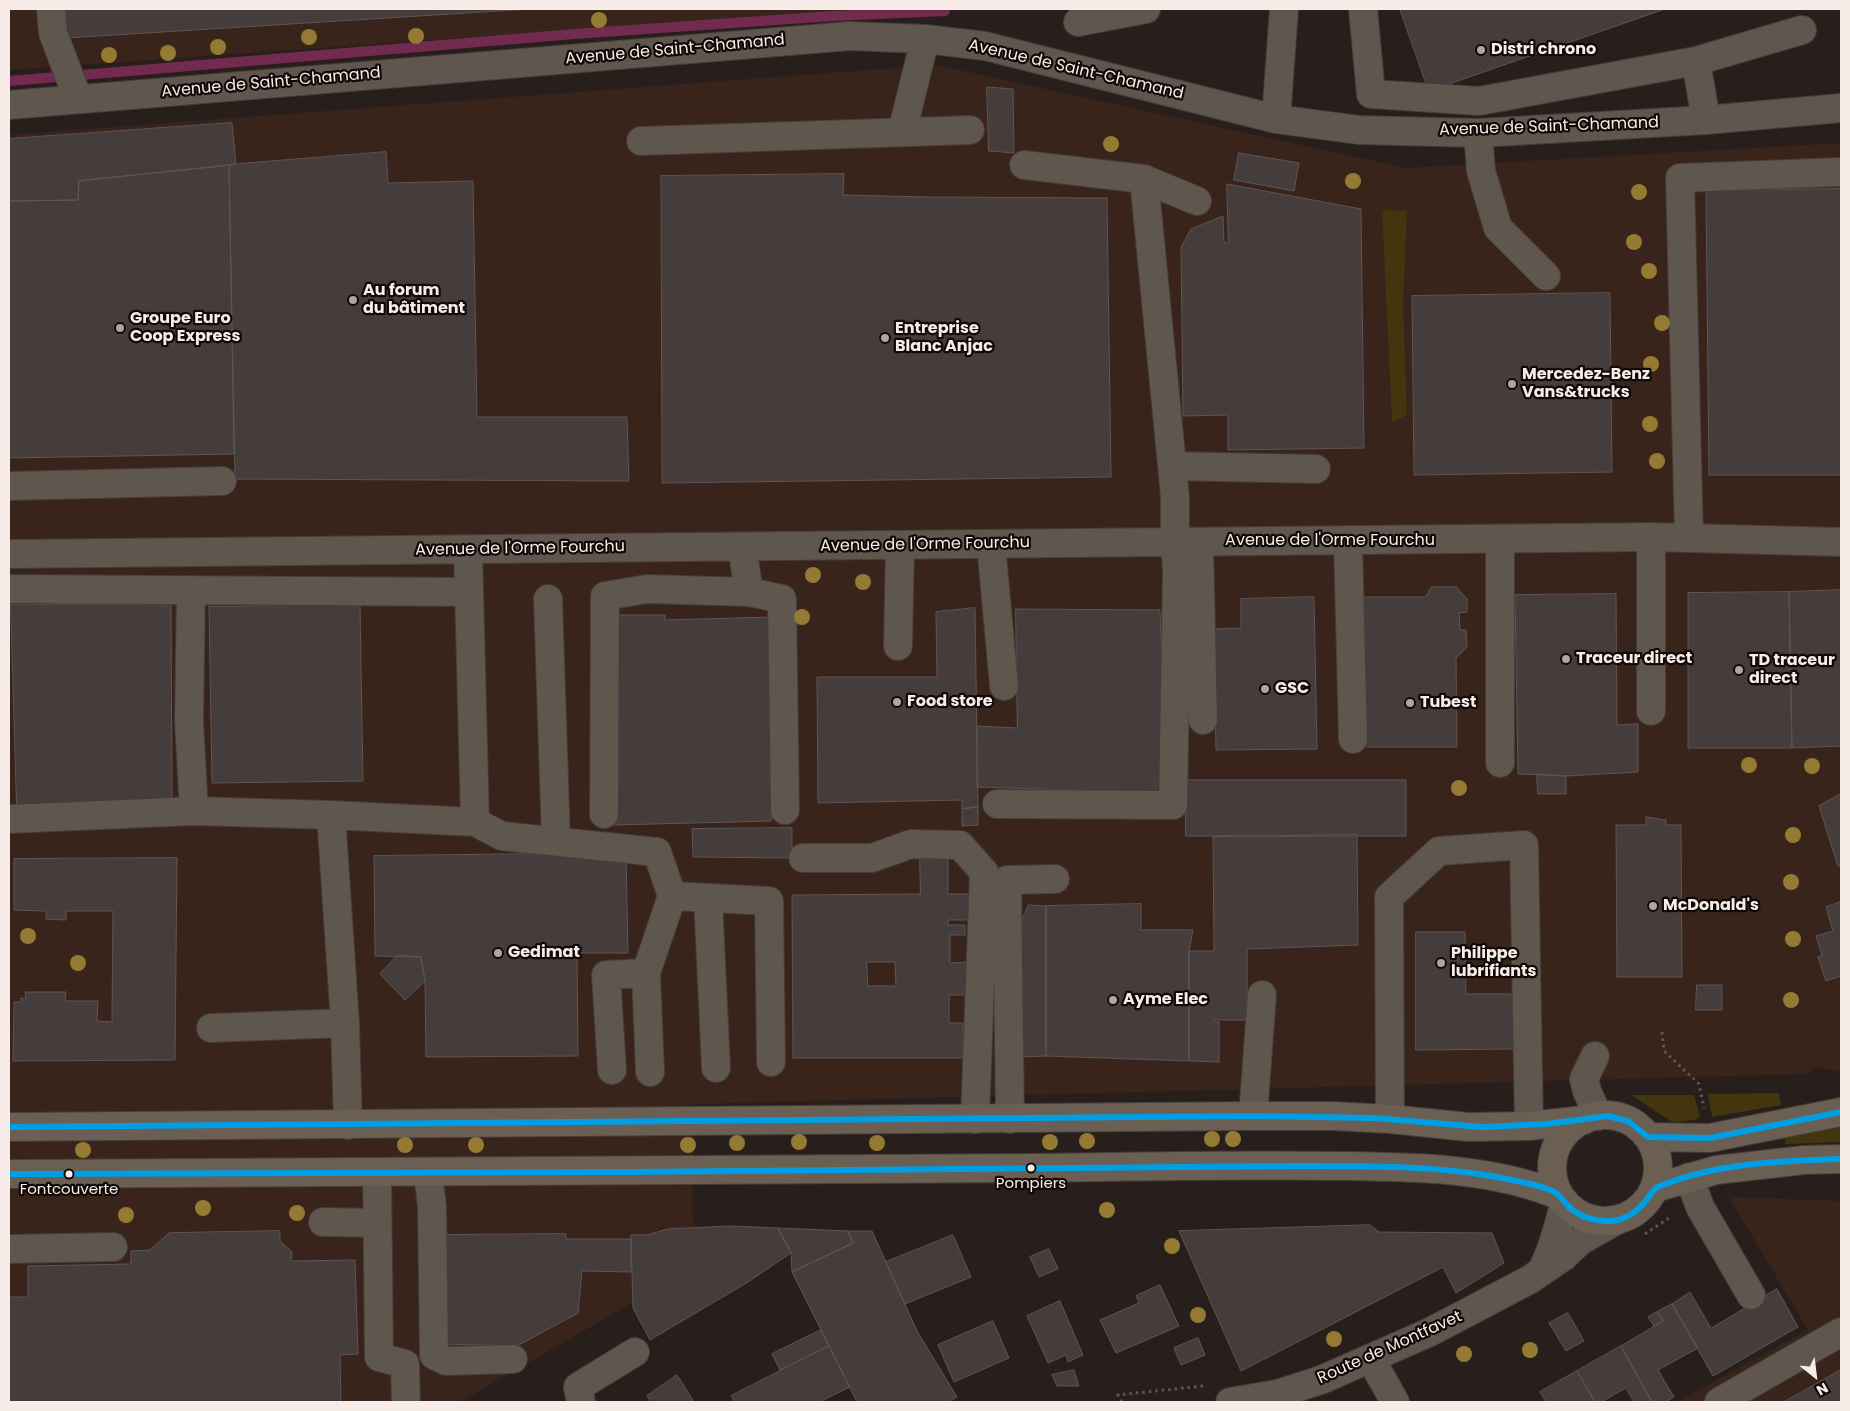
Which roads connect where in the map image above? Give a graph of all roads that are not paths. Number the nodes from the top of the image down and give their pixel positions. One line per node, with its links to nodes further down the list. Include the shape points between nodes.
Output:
1 (51, 9): 9 (street, via 53,33)
2 (1146, 9): 5 (street)
3 (1284, 9): 12 (street)
4 (1363, 9): 8 (street, via 1371,94 1480,101)
5 (1078, 22)
6 (1802, 30): 8 (street)
7 (924, 39): 9 (street, Avenue de Saint-Chamand, via 850,36); 12 (street, Avenue de Saint-Chamand, via 985,46); 15 (street)
8 (1696, 61): 13 (street)
9 (78, 99): 10 (street, Avenue de Saint-Chamand)
10 (9, 105)
11 (1841, 108): 13 (street, Avenue de Saint-Chamand)
12 (1276, 119): 16 (street, Avenue de Saint-Chamand, via 1359,130)
13 (1706, 120): 16 (street, Avenue de Saint-Chamand)
14 (970, 130): 15 (street)
15 (902, 132): 17 (street)
16 (1478, 134): 22 (street, via 1481,171 1498,228)
17 (642, 141)
18 (1024, 165): 20 (street)
19 (1841, 172): 28 (street, via 1680,178)
20 (1144, 179): 21 (street); 23 (street)
21 (1198, 201)
22 (1546, 276)
23 (1172, 466): 24 (street); 31 (street, via 1175,496)
24 (1316, 469)
25 (222, 481): 26 (street)
26 (9, 486)
27 (1651, 537): 28 (street, Avenue de l'Orme Fourchu); 29 (street, Avenue de l'Orme Fourchu); 45 (street)
28 (1689, 537): 32 (street, Avenue de l'Orme Fourchu)
29 (1500, 539): 30 (street, Avenue de l'Orme Fourchu); 48 (street)
30 (1348, 540): 31 (street, Avenue de l'Orme Fourchu); 47 (street)
31 (1187, 542): 33 (street, Avenue de l'Orme Fourchu); 46 (street); 49 (street, via 1177,571 1173,806)
32 (1841, 542)
33 (991, 544): 34 (street, Avenue de l'Orme Fourchu); 44 (street)
34 (900, 545): 35 (street, Avenue de l'Orme Fourchu); 43 (street)
35 (742, 547): 36 (street, Avenue de l'Orme Fourchu); 41 (street)
36 (468, 550): 37 (street, Avenue de l'Orme Fourchu); 40 (street)
37 (9, 554)
38 (9, 590): 39 (street)
39 (191, 590): 40 (street); 51 (street, via 190,720)
40 (469, 592): 55 (street)
41 (749, 592): 50 (street, via 782,599); 52 (street, via 647,589 605,596)
42 (548, 599): 56 (street)
43 (898, 646)
44 (1004, 686)
45 (1651, 711)
46 (1203, 720)
47 (1353, 739)
48 (1500, 763)
49 (998, 804)
50 (785, 810)
51 (194, 811): 53 (street); 54 (street)
52 (604, 814)
53 (331, 815): 55 (street); 63 (street)
54 (9, 819)
55 (475, 822): 56 (street, via 502,836)
56 (556, 841): 59 (street, via 657,852)
57 (803, 858): 73 (street, via 872,858 911,844 960,845 984,872)
58 (1055, 879): 74 (street, via 1007,880)
59 (672, 896): 60 (street); 61 (street)
60 (708, 898): 66 (street, via 769,901); 67 (street)
61 (646, 973): 68 (street, via 606,975); 69 (street)
62 (1262, 995): 71 (street)
63 (345, 1023): 64 (street); 76 (street)
64 (211, 1028)
65 (1595, 1056): 72 (street, via 1584,1079)
66 (771, 1062)
67 (716, 1068)
68 (612, 1070)
69 (650, 1072)
70 (1841, 1112): 79 (main road, via 1710,1138)
71 (1253, 1116): 74 (main road); 75 (main road)
72 (1591, 1118): 77 (main road); 79 (main road, via 1612,1116 1626,1120); 86 (main road, via 1569,1130 1558,1144 1553,1161 1553,1179)
73 (975, 1119): 74 (main road); 76 (main road)
74 (1010, 1119)
75 (1390, 1119): 77 (main road, via 1468,1127); 77 (street, via 1389,897 1439,850 1524,845)
76 (348, 1125): 78 (main road)
77 (1528, 1126)
78 (9, 1127)
79 (1648, 1137): 85 (main road, via 1656,1153)
80 (1841, 1159): 84 (main road, via 1716,1170)
81 (377, 1172): 82 (main road); 83 (main road); 89 (street)
82 (428, 1172): 86 (main road, via 1284,1165 1398,1167 1521,1182); 96 (street, via 432,1207 434,1355 446,1361)
83 (9, 1174)
84 (1689, 1177): 85 (main road); 93 (street, via 1700,1207)
85 (1655, 1188): 87 (main road, via 1633,1214)
86 (1562, 1199): 87 (main road, via 1588,1219); 92 (street, via 1551,1251)
87 (1617, 1220): 92 (street, Route de Montfavet, via 1580,1241)
88 (323, 1222): 89 (street)
89 (377, 1223): 98 (street, via 379,1357 404,1364)
90 (114, 1247): 91 (street)
91 (9, 1249)
92 (1541, 1272): 97 (street, Route de Montfavet, via 1430,1332)
93 (1751, 1295)
94 (1841, 1332): 102 (street)
95 (635, 1352): 99 (street, via 578,1387)
96 (513, 1359)
97 (1371, 1359): 100 (street, Route de Montfavet, via 1286,1391); 101 (street)
98 (406, 1402)
99 (582, 1402)
100 (1230, 1402)
101 (1395, 1402)
102 (1719, 1402)

